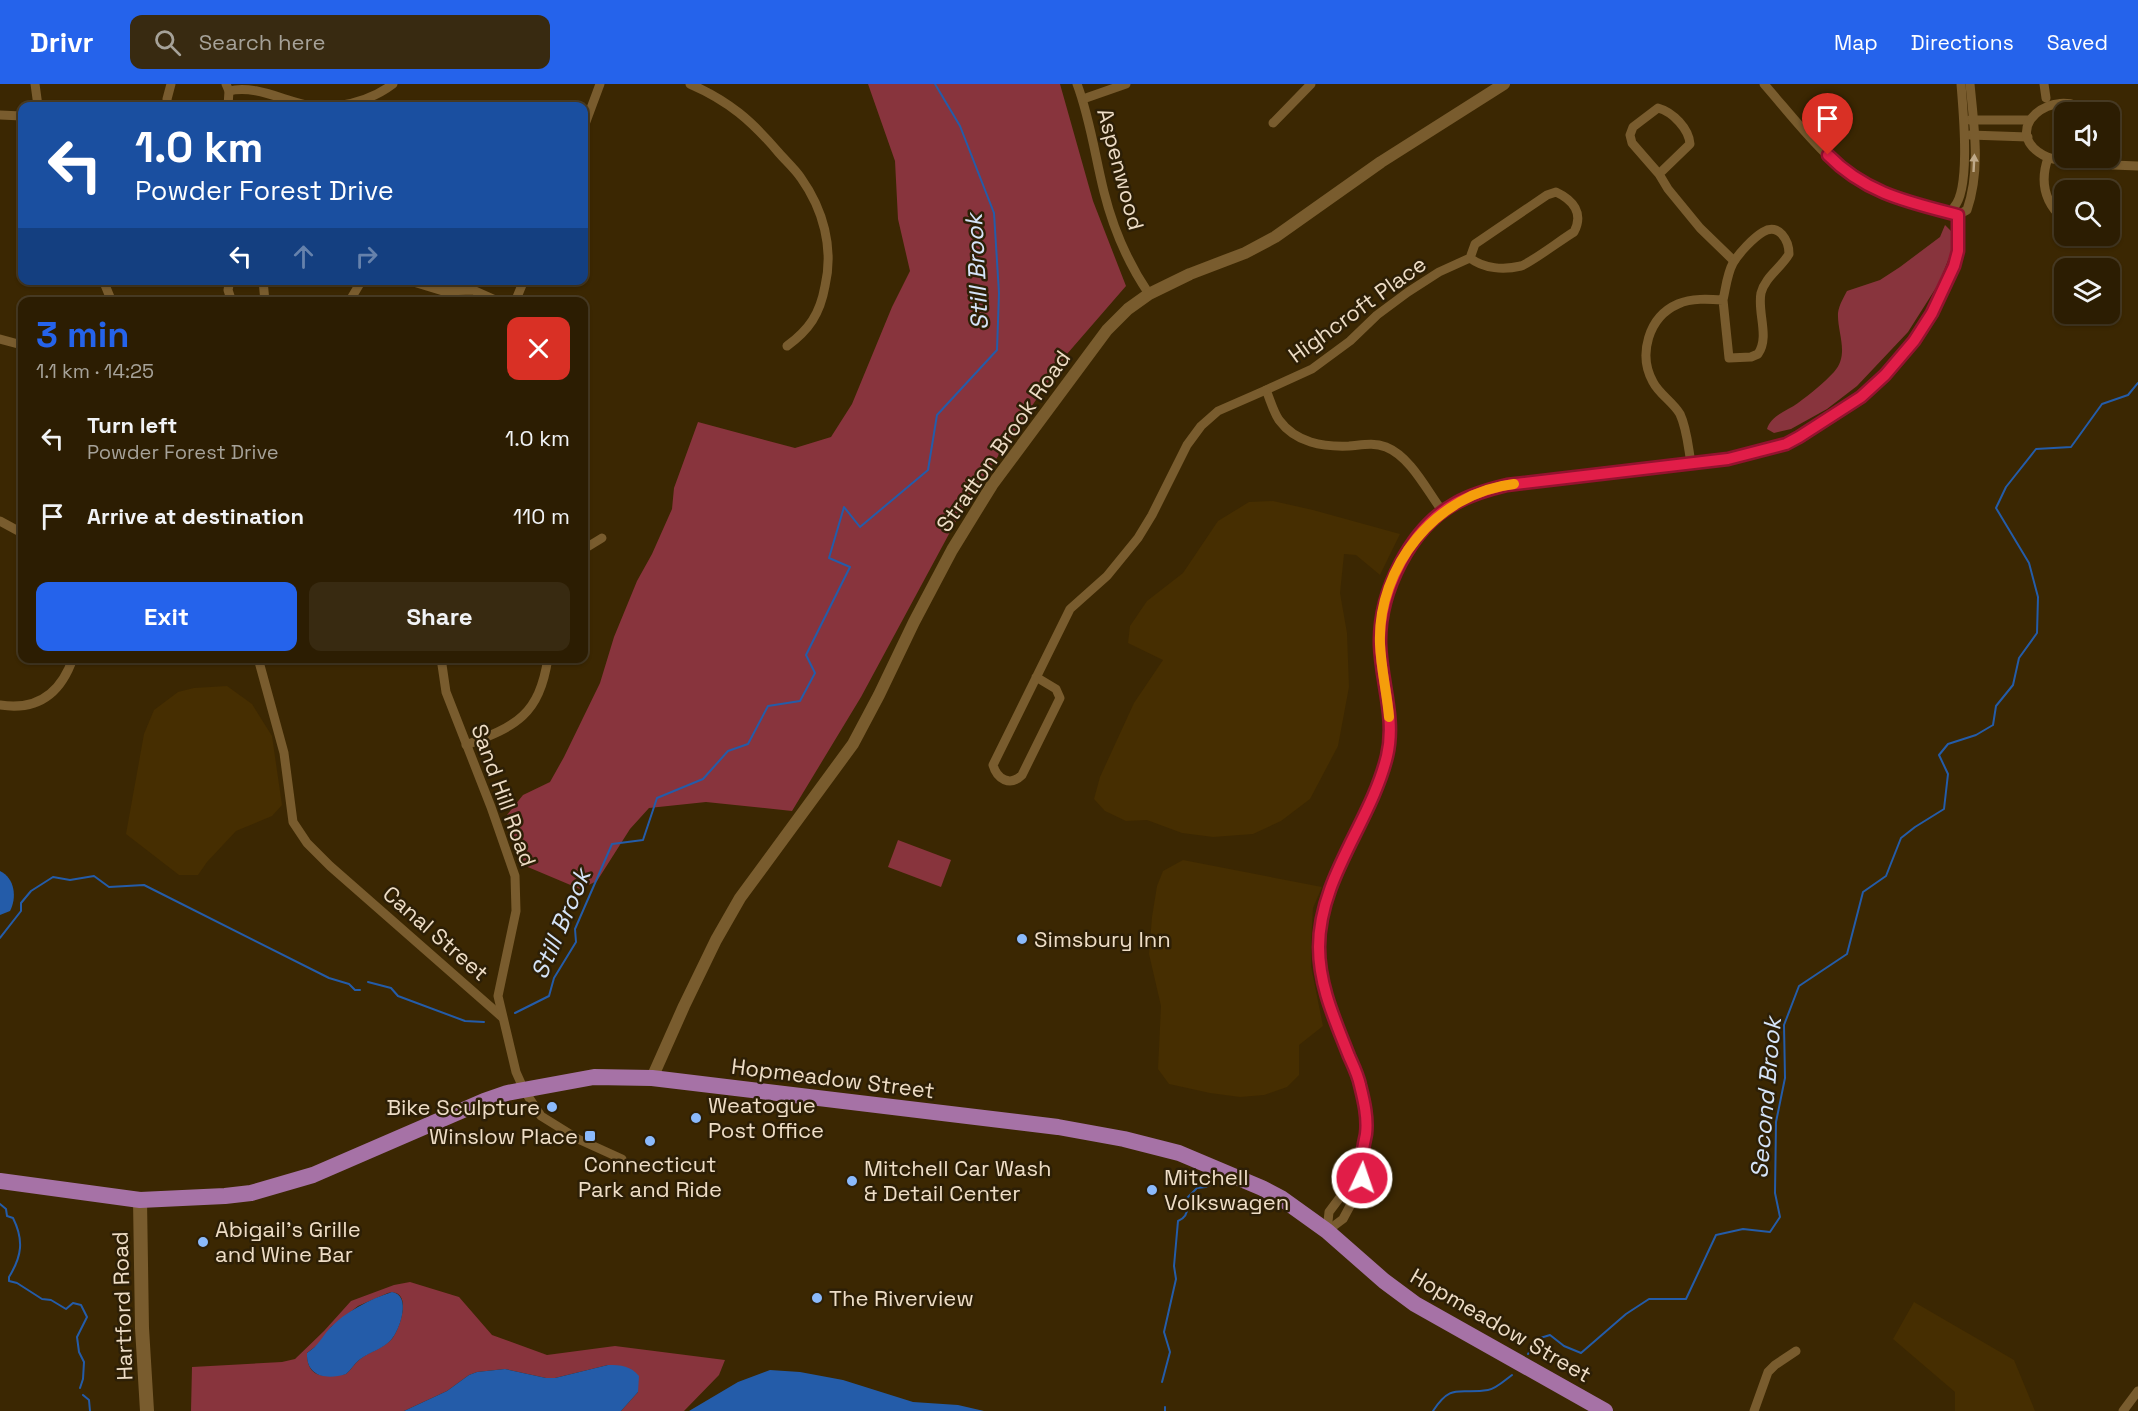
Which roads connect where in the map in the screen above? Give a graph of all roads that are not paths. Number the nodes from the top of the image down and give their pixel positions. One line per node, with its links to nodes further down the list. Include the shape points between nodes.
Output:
1 (35, 84): 17 (street)
2 (171, 84): 18 (street)
3 (393, 84): 21 (street, via 369,99)
4 (600, 84): 25 (street)
5 (690, 84): 48 (street, via 717,96 755,126 800,177 824,225 829,265 823,299 803,334)
6 (1077, 84): 16 (street, Aspenwood)
7 (1126, 84): 16 (street)
8 (1311, 84): 29 (street)
9 (1504, 84): 43 (street, Stratton Brook Road, via 1380,162 1275,237)
10 (1764, 84): 39 (street, via 1840,167 1858,181 1885,195)
11 (1960, 84): 26 (street)
12 (1971, 84): 27 (street)
13 (2044, 84): 15 (street)
14 (227, 87): 19 (street); 20 (street)
15 (2046, 98): 22 (street, via 2065,96); 28 (street, via 2038,103)
16 (1083, 99): 43 (street, Aspenwood, via 1118,238)
17 (37, 102)
18 (167, 102)
19 (228, 102)
20 (291, 102)
21 (355, 102)
22 (2079, 102)
23 (0, 115): 24 (street)
24 (18, 116)
25 (588, 116)
26 (1964, 120): 27 (street); 30 (street)
27 (1974, 120): 28 (street); 31 (street)
28 (2028, 120): 32 (street)
29 (1273, 123)
30 (1964, 135): 31 (street); 39 (street, via 1962,194 1954,207)
31 (1976, 135): 32 (street); 39 (street, one-way to 31, via 1967,210 1972,195)
32 (2028, 137): 33 (street, via 2039,153)
33 (2048, 158): 34 (street); 38 (street, via 2045,190)
34 (2054, 159)
35 (2120, 165): 36 (street)
36 (2138, 166)
37 (1659, 174): 37 (street, via 1632,143 1630,135 1633,127 1658,108 1672,114 1690,136 1690,144); 41 (street, via 1700,228)
38 (2054, 208)
39 (1958, 215): 50 (street, via 1958,251 1948,282 1921,331 1885,375 1861,397 1786,444 1728,459)
40 (1470, 258): 40 (street, Highcroft Place, via 1475,244 1546,195 1556,192 1564,196 1578,214 1574,232 1522,266 1495,268 1479,265); 49 (street, Highcroft Place, via 1408,292 1312,369)
41 (1734, 261): 45 (street); 45 (street, via 1764,231 1774,229 1783,234 1789,245 1785,261 1762,291 1763,344 1758,354 1729,358)
42 (423, 285): 44 (street, via 443,291 473,290)
43 (1149, 294): 64 (street, Stratton Brook Road, via 1107,330 981,504 952,550 853,744 740,898 716,940)
44 (489, 297)
45 (1723, 300): 50 (street, via 1688,300 1675,305 1655,323 1645,352 1654,384 1678,412 1686,430)
46 (0, 339): 47 (street)
47 (18, 344)
48 (787, 346)
49 (1266, 390): 51 (street, via 1279,420 1301,439 1321,446 1365,443 1397,453); 60 (street, Highcroft Place, via 1218,411 1201,426 1137,538 1107,576 1070,609)
50 (1691, 463): 51 (street, via 1507,485 1483,491)
51 (1443, 512): 66 (street, via 1406,550 1388,589 1380,644 1389,716 1387,756 1326,899 1319,946 1323,989 1360,1082 1366,1132)
52 (0, 521): 53 (street)
53 (18, 530)
54 (602, 538): 55 (street)
55 (588, 547)
56 (71, 663): 61 (street, via 52,694 30,704)
57 (259, 663): 63 (street, Canal Street, via 284,753 293,822 306,843)
58 (442, 663): 62 (street, Sand Hill Road, via 446,693)
59 (547, 663): 62 (street, via 543,684 530,709 513,725)
60 (1036, 677): 60 (street, Highcroft Place, via 993,765 995,774 1009,782 1022,775 1060,698 1056,689)
61 (0, 705)
62 (466, 745): 63 (street, Sand Hill Road, via 515,876 516,911 498,996)
63 (502, 1017): 65 (street)
64 (652, 1078): 65 (highway, Hopmeadow Street, via 594,1077); 70 (highway, Hopmeadow Street, via 1124,1138 1179,1152 1262,1188)
65 (524, 1090): 67 (street, via 551,1124); 69 (highway, Hopmeadow Street, via 484,1101 313,1175 261,1190 225,1196)
66 (1363, 1154): 70 (street, via 1353,1162 1341,1196 1329,1212); 70 (street, via 1366,1163 1357,1193 1343,1218)
67 (622, 1159)
68 (0, 1181): 69 (highway, Hopmeadow Street)
69 (140, 1200): 73 (main road, Hartford Road)
70 (1327, 1231): 74 (highway, Hopmeadow Street, via 1415,1304)
71 (1796, 1351): 75 (street, via 1768,1372)
72 (2138, 1391): 76 (street)
73 (147, 1411)
74 (1605, 1411)
75 (1754, 1411)
76 (2123, 1411)

